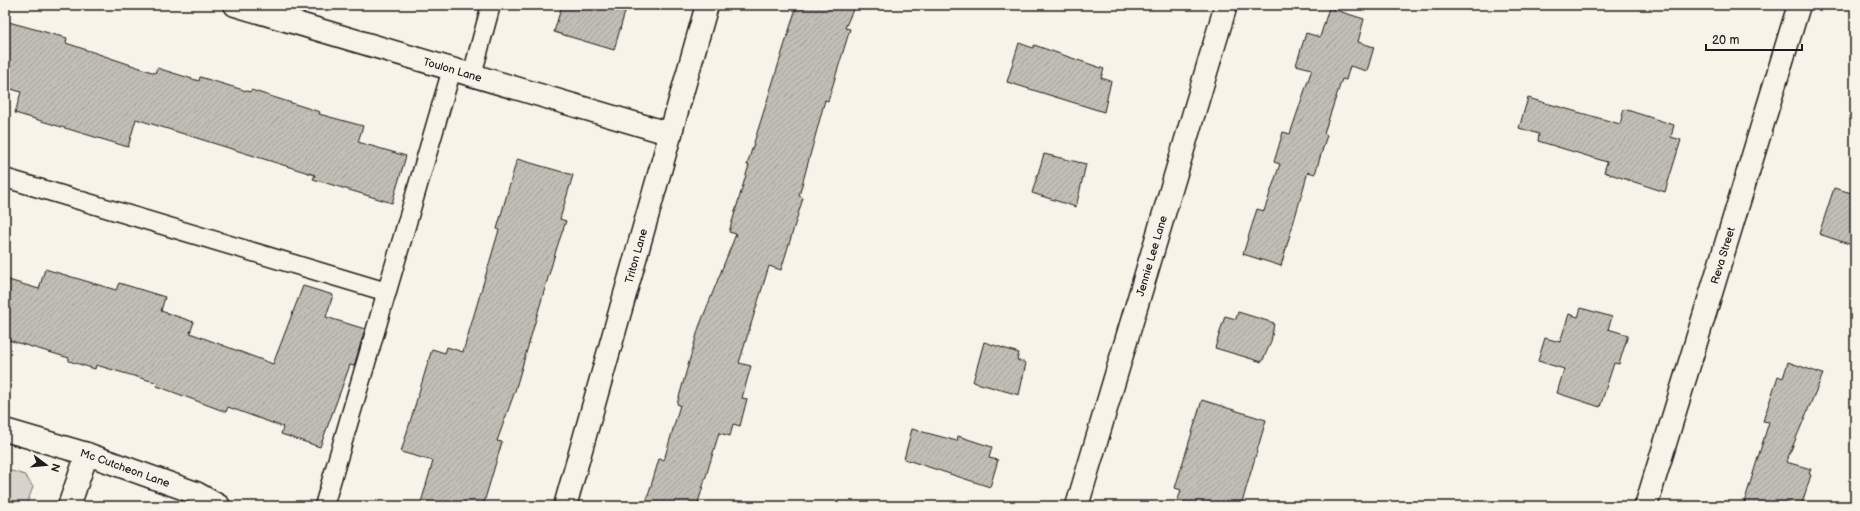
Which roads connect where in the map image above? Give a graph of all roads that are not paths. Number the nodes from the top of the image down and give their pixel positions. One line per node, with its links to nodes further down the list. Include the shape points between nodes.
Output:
1 (234, 5): 6 (street, Toulon Lane)
2 (491, 5): 7 (lane)
3 (707, 5): 8 (street, Triton Lane)
4 (1226, 5): 17 (street, Jennie Lee Lane)
5 (1799, 5): 18 (street, Reva Street)
6 (452, 69): 7 (street, Toulon Lane); 10 (lane)
7 (472, 75): 8 (street, Toulon Lane)
8 (671, 134): 16 (street, Triton Lane)
9 (5, 178): 10 (lane)
10 (387, 292): 15 (lane)
11 (5, 430): 12 (street, Mc Cutcheon Lane)
12 (87, 454): 13 (street); 14 (street, Mc Cutcheon Lane, via 196,493)
13 (68, 506)
14 (219, 506)
15 (324, 506)
16 (565, 506)
17 (1077, 506)
18 (1646, 506)

